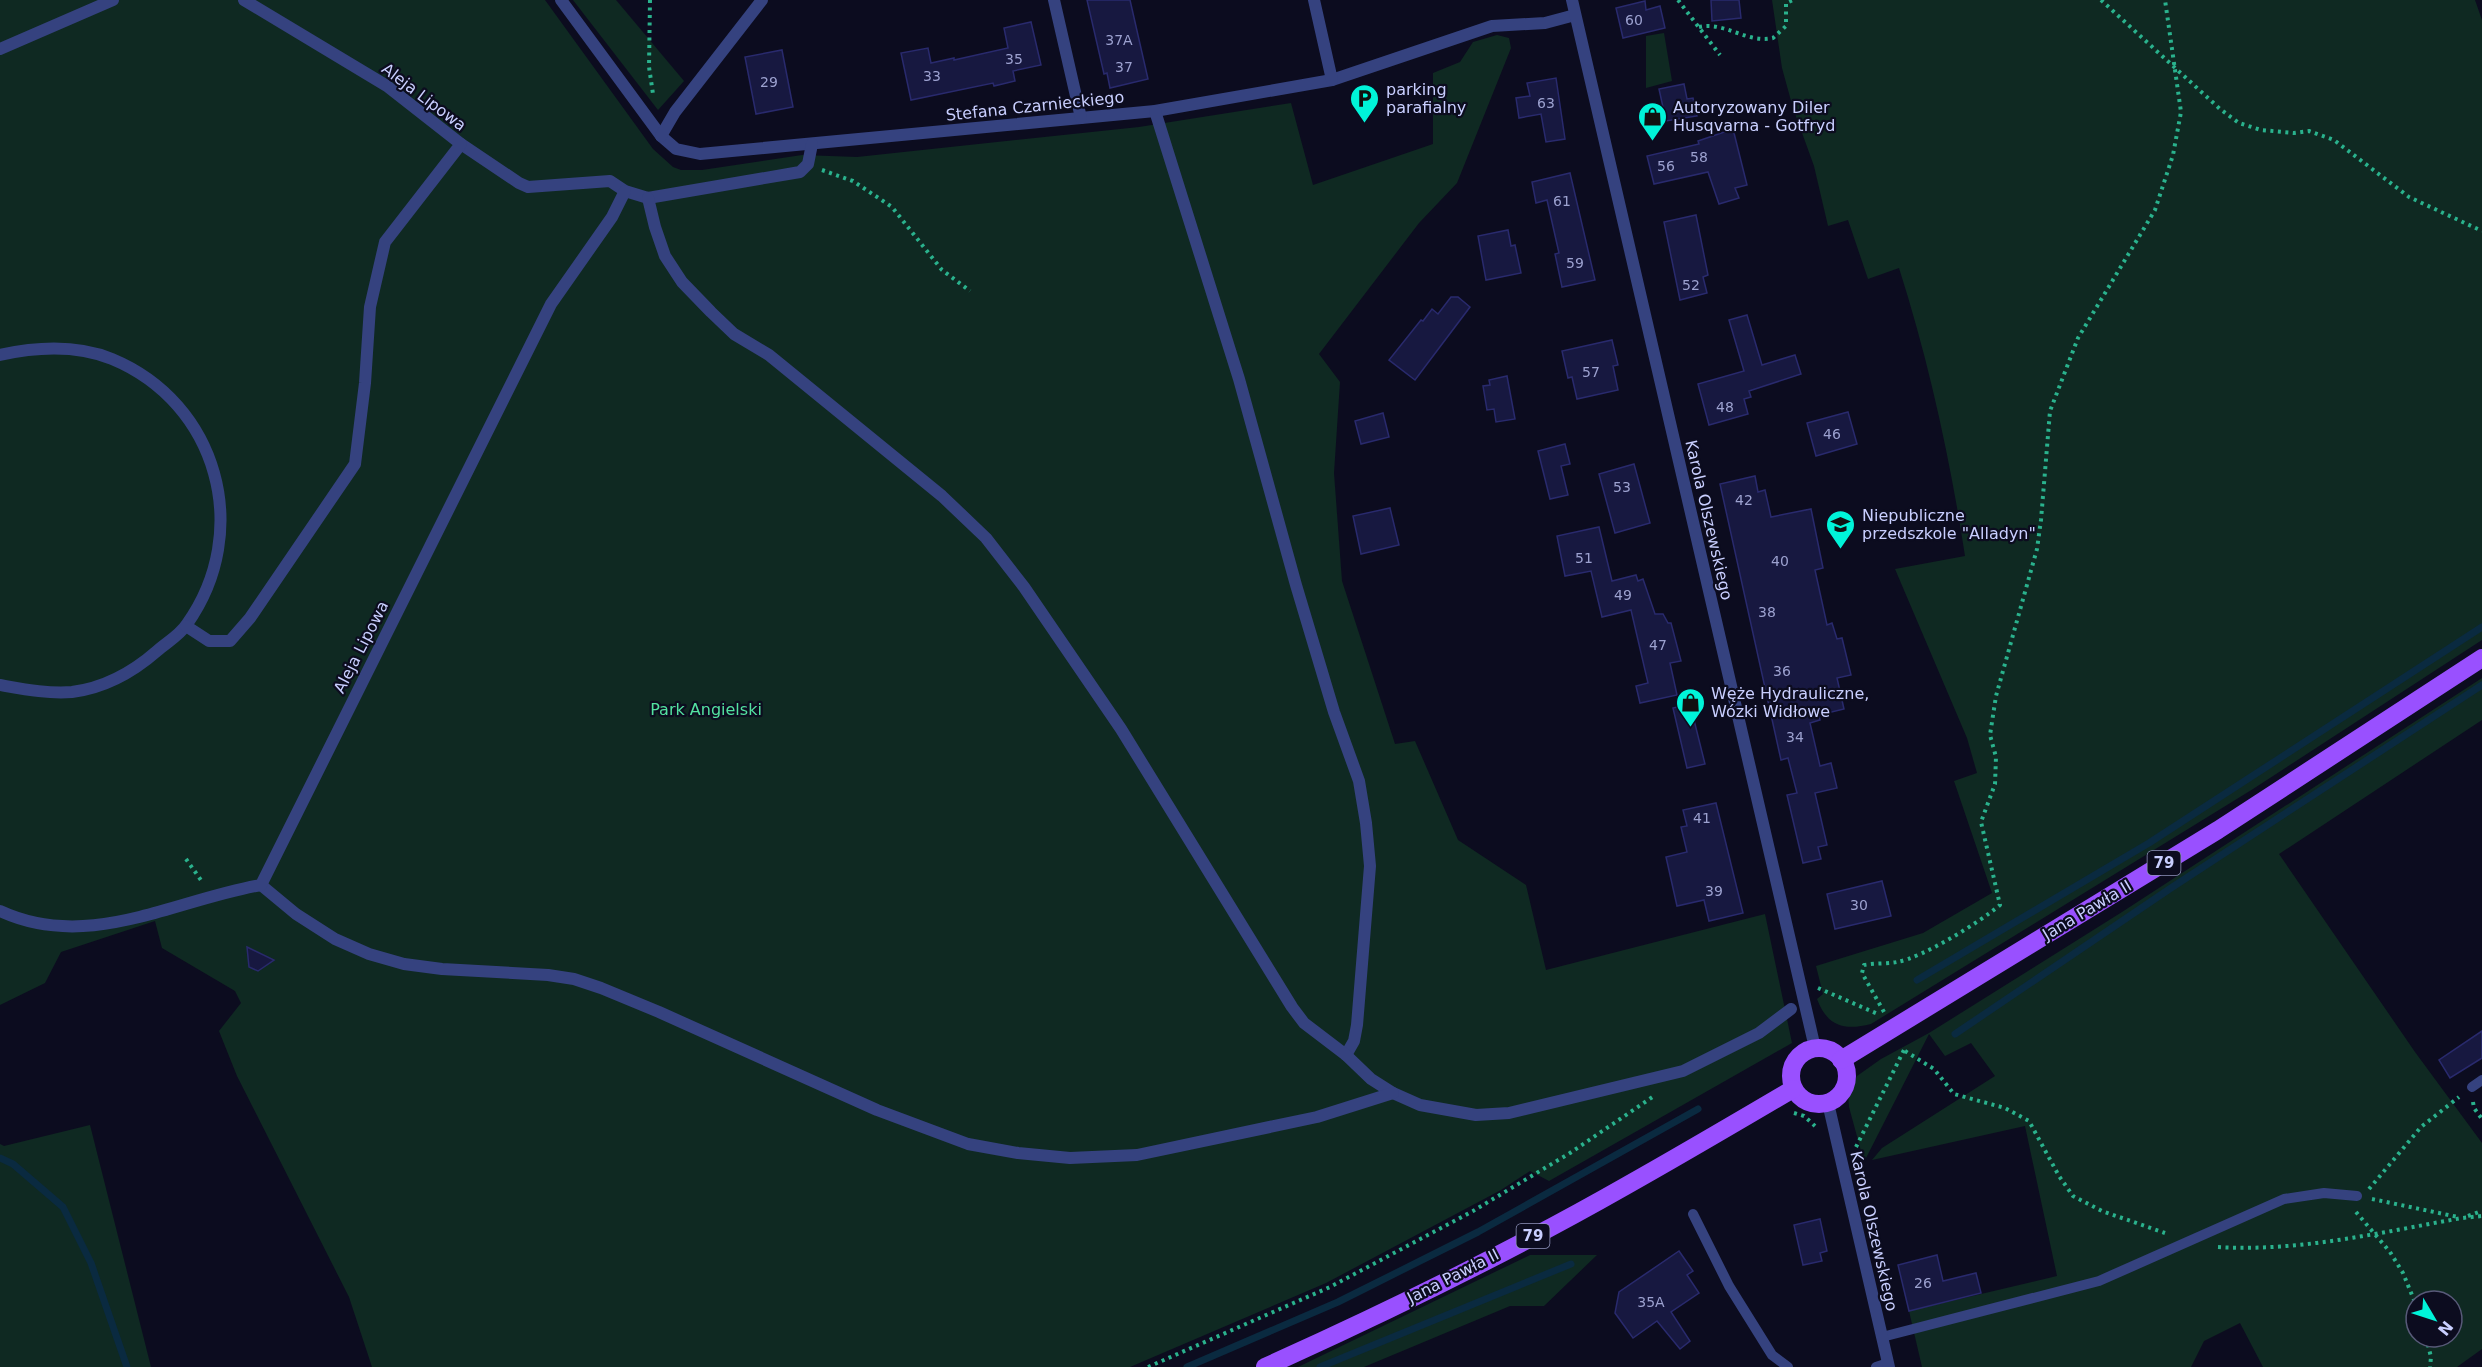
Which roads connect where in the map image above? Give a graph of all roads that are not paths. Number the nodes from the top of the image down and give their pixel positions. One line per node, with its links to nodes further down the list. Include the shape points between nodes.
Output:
1 (114, 0): 8 (street)
2 (244, 0): 13 (street, Aleja Lipowa, via 387,86)
3 (561, 0): 12 (street, Stefana Czarnieckiego)
4 (762, 0): 12 (street, via 675,112)
5 (1054, 0): 11 (street)
6 (1314, 0): 9 (street)
7 (1576, 5): 9 (street, Stefana Czarnieckiego, via 1545,23 1492,26); 24 (street, Karola Olszewskiego)
8 (0, 49)
9 (1332, 80): 10 (street, Stefana Czarnieckiego)
10 (1155, 111): 11 (street, Stefana Czarnieckiego); 25 (street, via 1236,368 1334,711 1359,781 1370,867 1357,1025)
11 (1081, 118): 14 (street, Stefana Czarnieckiego)
12 (661, 136): 14 (street, Stefana Czarnieckiego, via 676,149 700,154)
13 (460, 144): 15 (street, via 528,187 596,180 610,181); 18 (street, Aleja Lipowa, via 385,242 370,307 356,464 230,641 209,641)
14 (812, 144): 16 (street, via 807,166 800,172)
15 (625, 191): 16 (street); 21 (street, Aleja Lipowa, via 612,217 551,304)
16 (648, 198): 25 (street, via 665,256 682,282 734,334 779,362 942,496 986,538 1121,729 1292,1007 1304,1023)
17 (0, 355): 18 (street, via 47,349 76,350 110,358 159,388 197,432 210,457 218,487 220,541 205,593)
18 (186, 626): 20 (street, via 138,668 92,687 48,692)
19 (2482, 658): 26 (main road, Jana Pawła II / 79)
20 (0, 685)
21 (261, 885): 22 (street, via 140,919 90,927 37,925); 30 (street, via 335,939 369,954 442,969 548,975 602,988 877,1110 968,1144 1070,1158 1137,1155 1317,1117)
22 (0, 911)
23 (1791, 1009): 30 (street, via 1760,1033 1683,1071 1509,1113 1476,1115 1448,1111 1420,1105)
24 (1806, 1048): 26 (main road, via 1830,1050); 28 (main road, via 1796,1060)
25 (1346, 1055): 30 (street)
26 (1846, 1068): 31 (main road, via 1847,1080)
27 (2482, 1080): 29 (lane)
28 (1790, 1081): 31 (main road, via 1804,1100); 36 (main road, Jana Pawła II / 79, via 1623,1188 1427,1290)
29 (2472, 1087)
30 (1393, 1093)
31 (1835, 1102): 34 (street, Karola Olszewskiego)
32 (2357, 1196): 34 (lane, via 2305,1194 2284,1199 2099,1281)
33 (1693, 1215): 37 (lane, via 1729,1286 1772,1355)
34 (1882, 1336): 35 (street, Karola Olszewskiego)
35 (1885, 1366)
36 (1265, 1367)
37 (1788, 1367)

